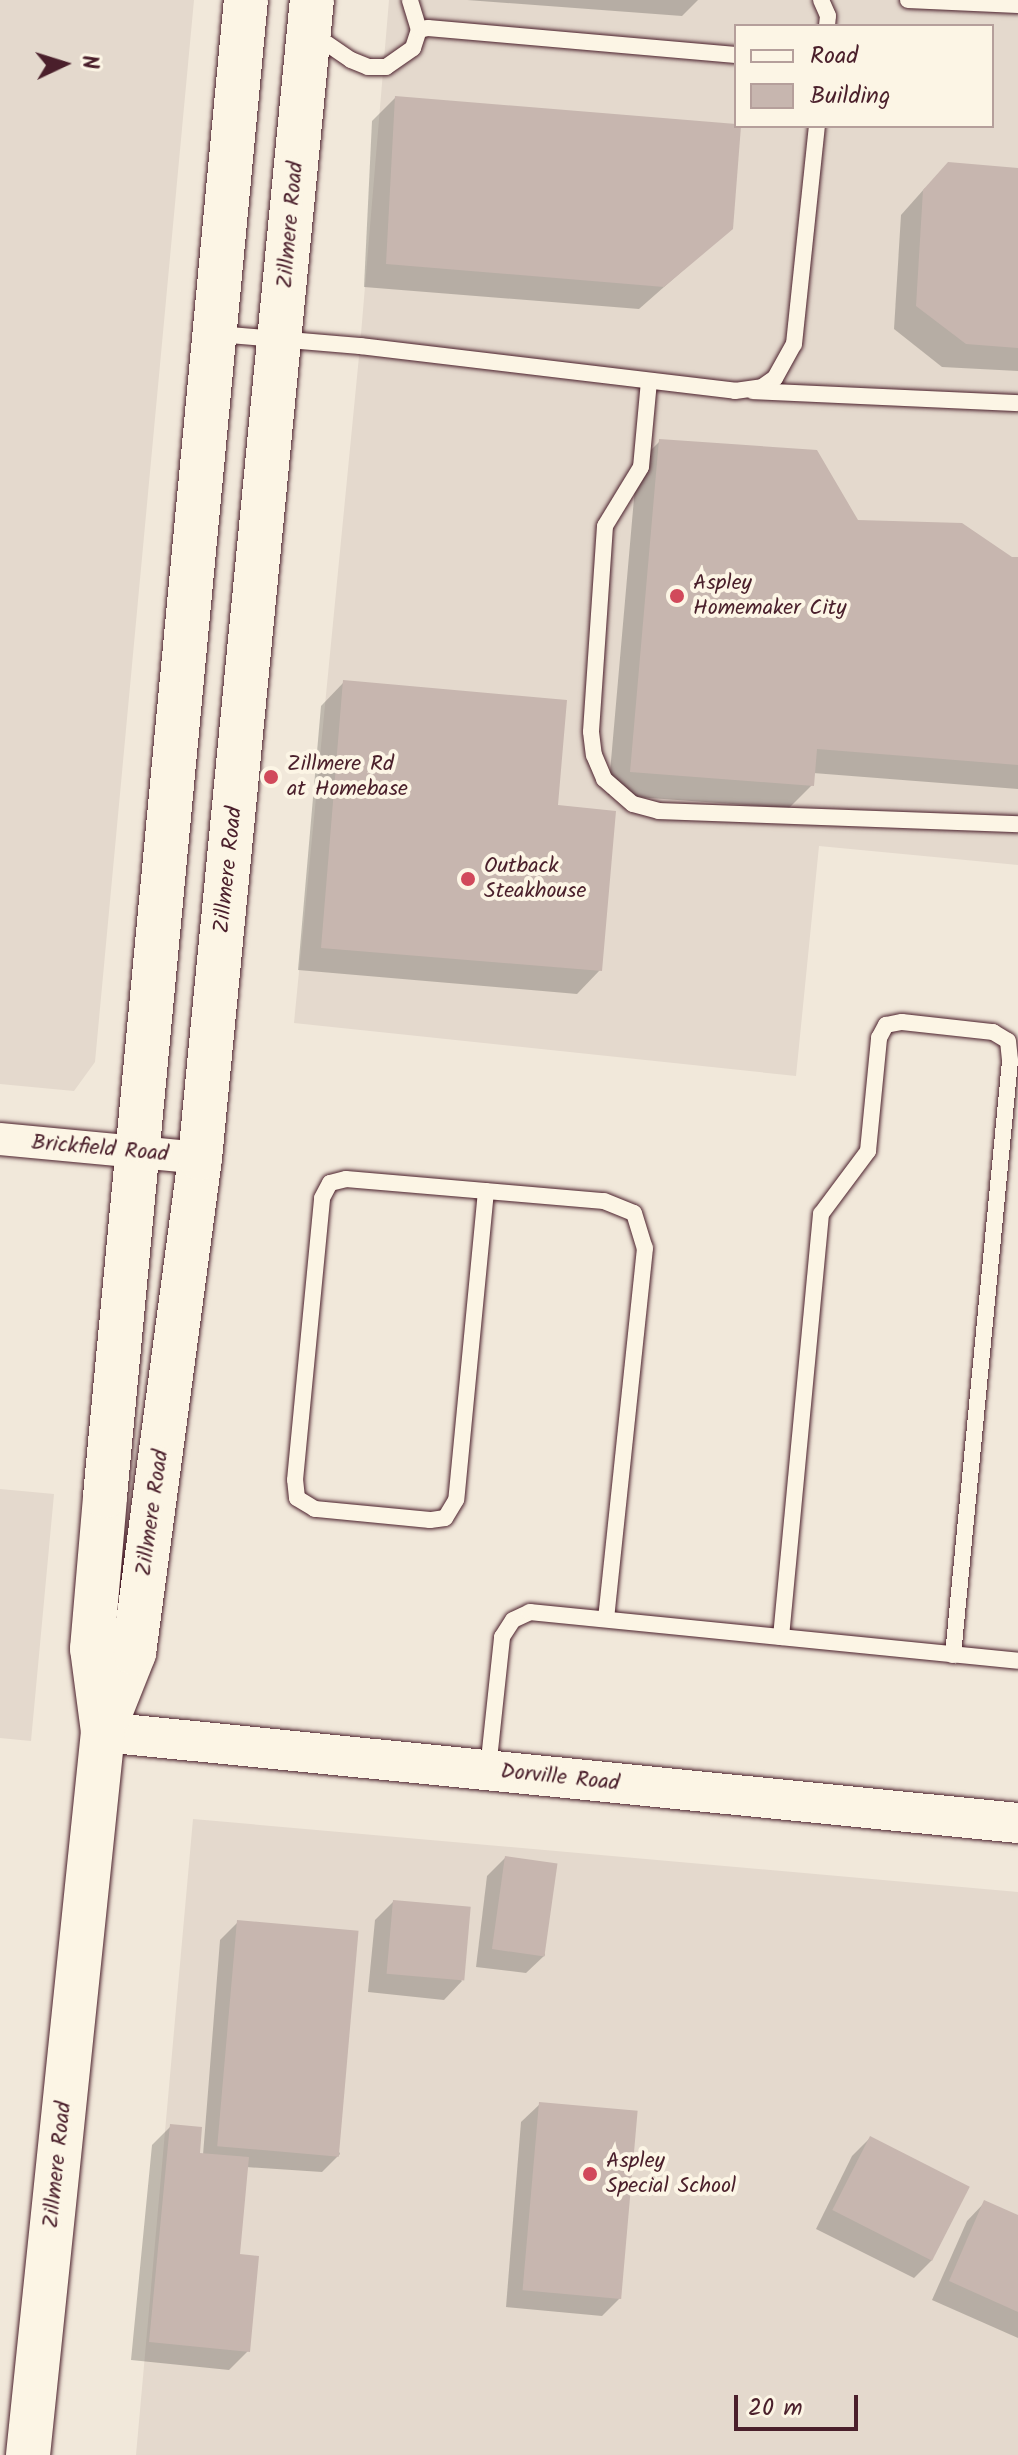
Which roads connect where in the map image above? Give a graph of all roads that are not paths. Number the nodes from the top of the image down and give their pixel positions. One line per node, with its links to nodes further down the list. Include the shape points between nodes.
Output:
1 (246, 0): 11 (main road, Zillmere Road)
2 (410, 0): 8 (lane)
3 (821, 0): 7 (lane)
4 (908, 0): 5 (lane)
5 (1018, 5)
6 (308, 8): 8 (lane, via 351,60 368,67 386,67 403,58); 12 (main road, Zillmere Road)
7 (827, 24)
8 (419, 30): 9 (lane)
9 (734, 55)
10 (817, 128): 14 (lane, via 794,344 775,378 762,387)
11 (214, 333): 12 (lane); 18 (main road, Zillmere Road)
12 (280, 340): 13 (lane); 19 (main road, Zillmere Road)
13 (649, 381): 14 (lane); 16 (lane, via 641,467 605,526 591,732 604,779 633,804 659,811)
14 (735, 391): 15 (lane)
15 (1018, 403)
16 (1018, 824)
17 (0, 1139): 18 (street, Brickfield Road)
18 (138, 1152): 19 (street, Brickfield Road); 25 (main road, Zillmere Road, via 92,1649)
19 (200, 1158): 25 (main road, Zillmere Road, via 134,1653)
20 (486, 1191): 20 (lane, via 456,1500 445,1518 430,1520 315,1509 297,1498 295,1480 322,1198 330,1183 346,1179); 21 (lane, via 604,1201 634,1213 645,1248)
21 (606, 1617): 22 (lane); 26 (lane, via 530,1612 513,1620 502,1637)
22 (781, 1637): 23 (lane); 23 (lane, via 821,1214 868,1151 879,1038 886,1025 902,1022 993,1032 1008,1041 1010,1061)
23 (953, 1655): 24 (lane)
24 (1018, 1661)
25 (103, 1732): 26 (street, Dorville Road); 28 (main road, Zillmere Road)
26 (488, 1771): 27 (street, Dorville Road)
27 (1018, 1823)
28 (28, 2455)

